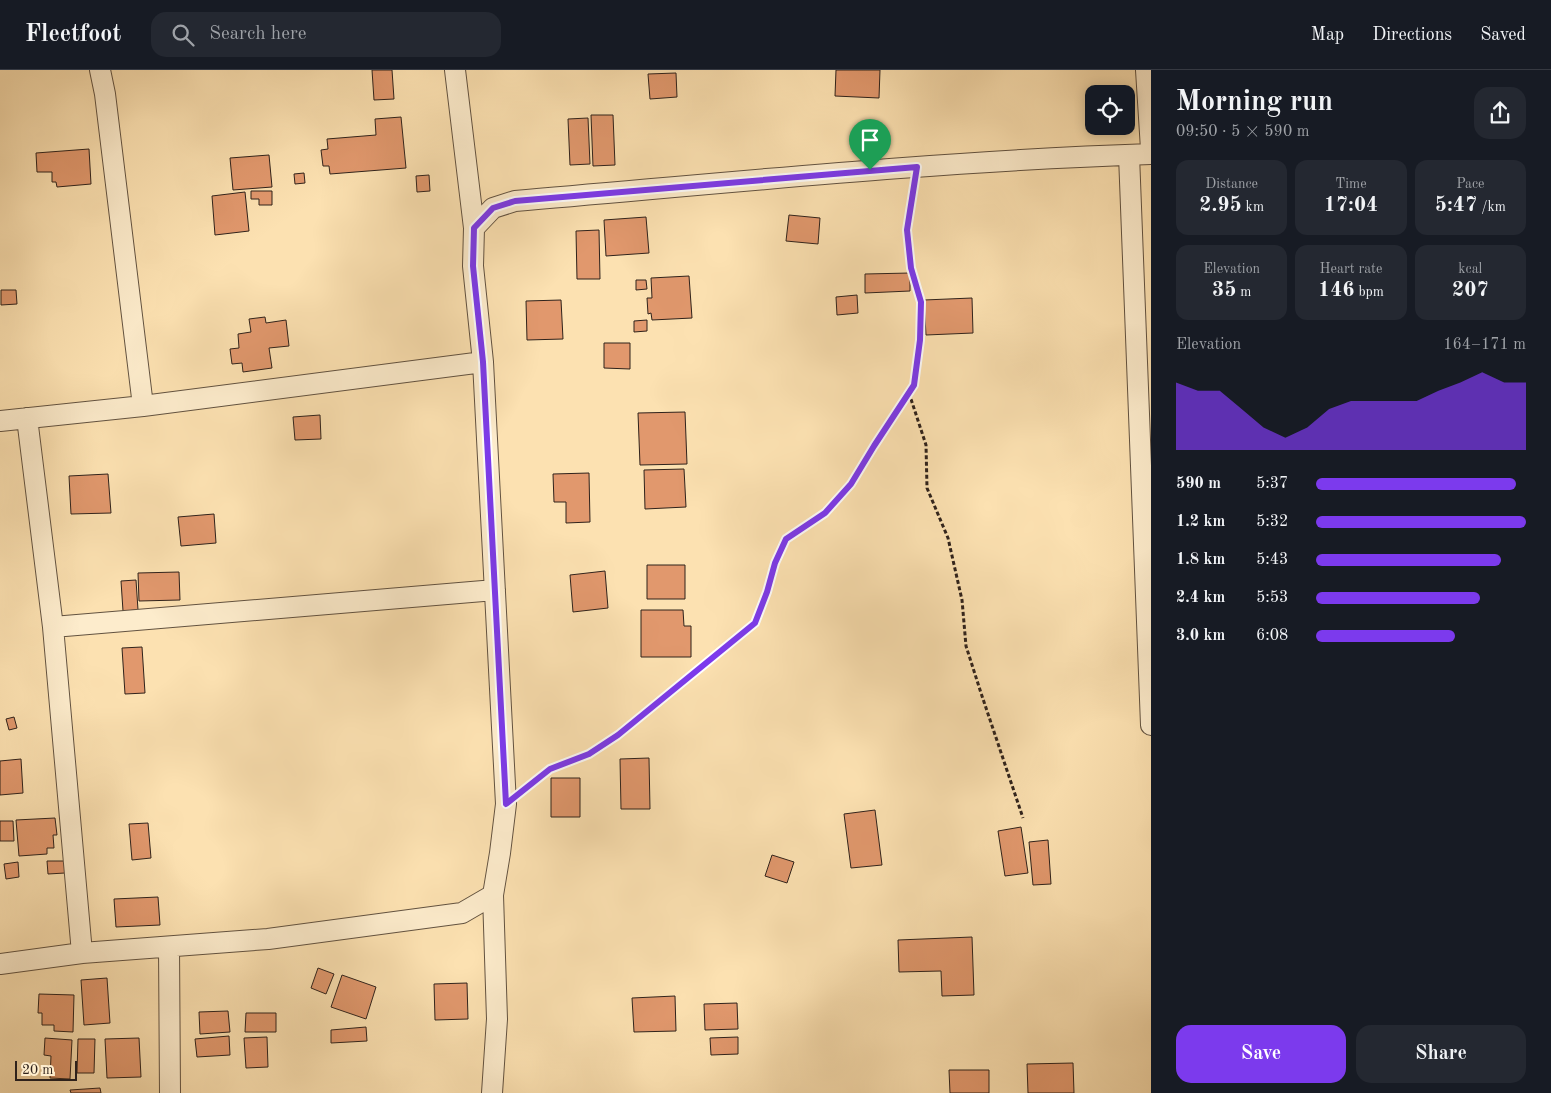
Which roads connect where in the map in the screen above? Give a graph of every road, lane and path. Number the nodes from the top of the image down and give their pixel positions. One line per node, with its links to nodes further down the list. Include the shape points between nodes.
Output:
1 (100, 70): 11 (street)
2 (455, 70): 8 (street)
3 (1146, 70): 4 (street)
4 (1151, 149)
5 (1151, 154): 6 (street)
6 (1129, 155): 7 (street, via 996,160); 16 (street)
7 (917, 167): 8 (street, via 515,201 493,208); 10 (path, via 907,230 911,268 921,302 920,340 914,385)
8 (474, 228): 9 (street, via 473,266)
9 (483, 362): 11 (street); 14 (street)
10 (909, 393): 17 (path, via 851,484 825,513 786,539 755,623 618,735 589,754 550,769); 18 (path, via 926,445 927,488 948,538 962,600 966,646)
11 (143, 406): 12 (street)
12 (27, 418): 13 (street); 15 (street)
13 (0, 421)
14 (495, 590): 15 (street); 17 (street)
15 (53, 626): 21 (street)
16 (1151, 725)
17 (506, 804): 19 (street)
18 (1024, 818)
19 (493, 895): 20 (street, via 462,913 268,939); 24 (street, via 497,1019)
20 (169, 947): 21 (street); 23 (street)
21 (82, 953): 22 (street)
22 (0, 964)
23 (170, 1093)
24 (492, 1093)

